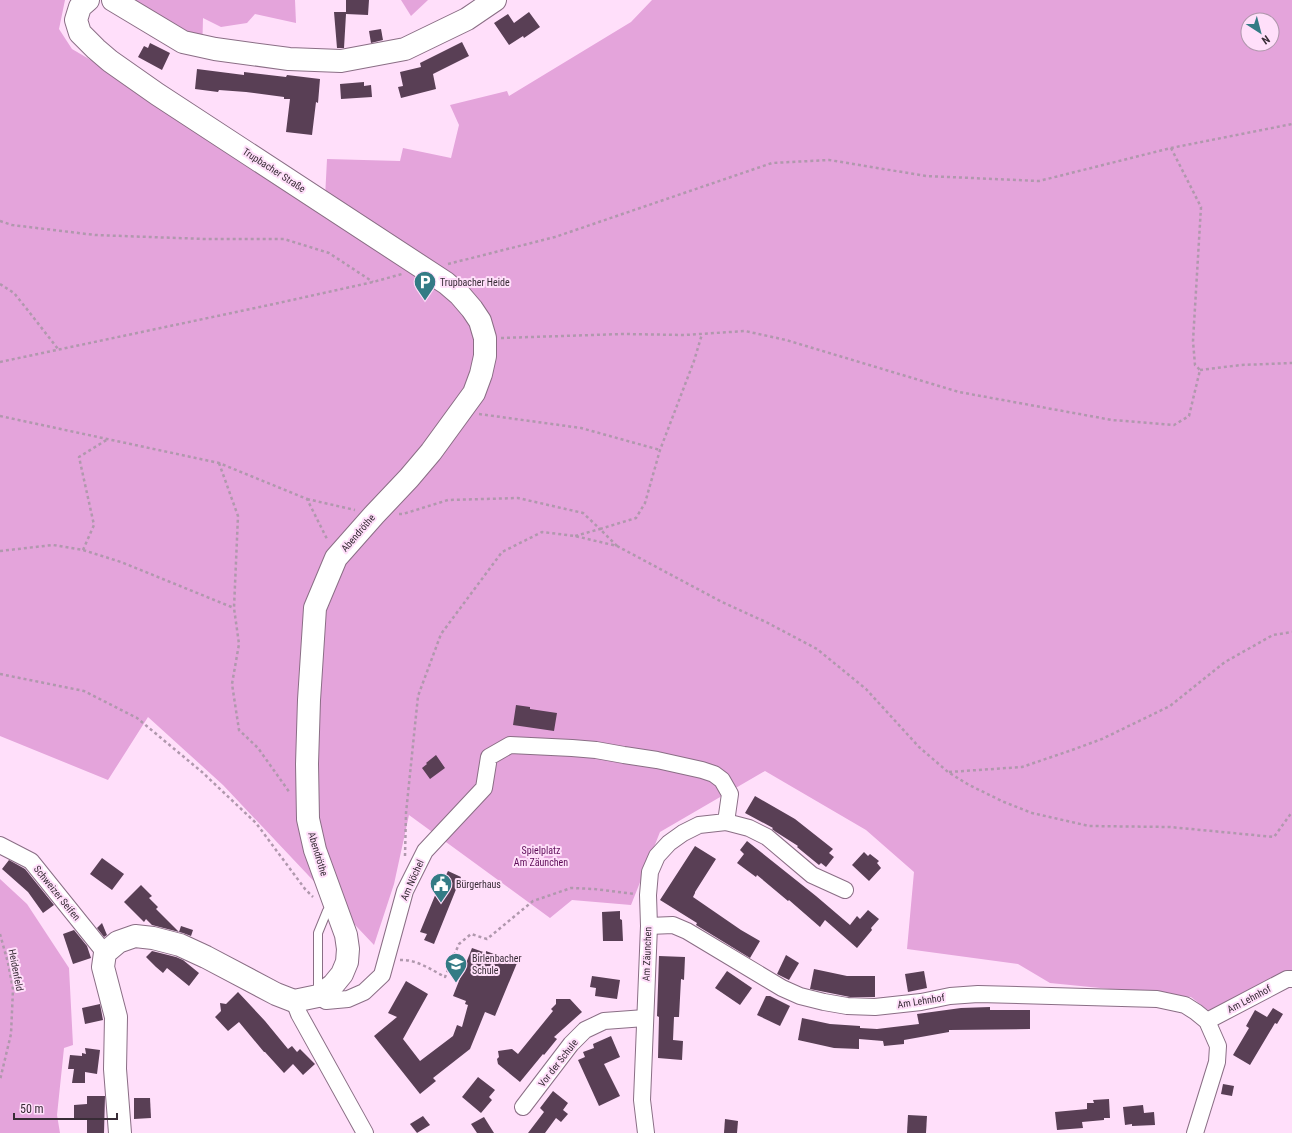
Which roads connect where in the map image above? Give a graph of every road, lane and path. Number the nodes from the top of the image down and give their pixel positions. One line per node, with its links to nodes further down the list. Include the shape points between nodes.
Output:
1 (88, 0): 7 (street, Trupbacher Straße, via 80,7 76,20 80,33 110,61 156,94)
2 (113, 0): 3 (street, via 184,42 289,59 341,61 405,50 467,19)
3 (495, 0)
4 (1292, 124): 5 (path)
5 (1170, 148): 7 (path, via 1039,181 926,176 829,160 772,163 555,237); 15 (path, via 1201,207 1193,341 1195,365)
6 (0, 221): 8 (path, via 12,225 95,235 284,239 329,253)
7 (424, 268): 8 (path); 11 (street, Trupbacher Straße, via 460,295 472,308 480,321)
8 (373, 282): 12 (path)
9 (0, 284): 12 (path, via 14,293)
10 (702, 334): 11 (path); 15 (path, via 745,332 786,340 959,392 1112,420 1174,426 1188,416); 19 (path, via 694,362)
11 (485, 338): 16 (street, Abendröthe, via 481,374 474,392)
12 (58, 349): 13 (path)
13 (0, 362)
14 (1292, 363): 15 (path)
15 (1200, 370)
16 (461, 412): 19 (path, via 581,428); 22 (street, Abendröthe, via 409,478)
17 (0, 416): 18 (path)
18 (108, 439): 20 (path); 26 (path, via 79,457 94,526)
19 (660, 450): 23 (path, via 645,503 636,518)
20 (219, 463): 21 (path); 29 (path, via 238,516)
21 (307, 499): 22 (path); 28 (path)
22 (374, 514): 23 (path, via 403,514 448,500 518,498 583,513); 28 (street, Abendröthe)
23 (600, 529): 24 (path); 25 (path)
24 (575, 536): 25 (path); 37 (path, via 542,532 502,552 441,634 418,696 406,813)
25 (617, 546): 32 (path, via 716,599 818,649 866,689 919,747)
26 (83, 550): 27 (path, via 54,545); 29 (path, via 121,562)
27 (0, 551)
28 (336, 558): 34 (street, Abendröthe, via 316,608 307,764)
29 (234, 608): 34 (path, via 239,644 232,684 239,730 258,748)
30 (1292, 632): 32 (path, via 1266,638 1226,662 1170,706 1102,739 1022,767)
31 (0, 674): 40 (path, via 84,691 137,718 202,772 256,823 305,889)
32 (948, 772): 33 (path, via 969,785 1032,813 1088,826 1170,828 1274,837)
33 (1292, 812)
34 (308, 819): 40 (street, Abendröthe)
35 (726, 822): 38 (street, Am Zäunchen, via 749,828 767,837 812,875); 39 (street, Am Zäunchen, via 698,825 669,843 657,856 650,872); 44 (street, Am Nöchel, via 730,794 722,780 714,774 657,760 596,750 510,745 489,757 484,788 425,851 404,891)
36 (0, 845): 43 (street, Schweizer Seifen, via 31,861)
37 (405, 860)
38 (845, 890)
39 (648, 895): 41 (street, Am Zäunchen); 44 (path, via 571,888 533,901 487,939 472,934 459,944 445,977 411,961)
40 (331, 907): 46 (lane, via 318,933); 46 (street, Abendröthe, via 346,935 347,962 338,980)
41 (648, 926): 48 (street, Am Zäunchen); 49 (street, Am Lehnhof, via 673,925 782,988 800,996 847,1006 875,1007 978,994 1157,999 1185,1005)
42 (0, 934): 50 (path, Heidenfeld, via 13,989 11,1034)
43 (105, 952): 47 (street, via 118,942 136,936 153,938 206,957); 52 (street, via 103,967 116,1017 115,1069)
44 (385, 961): 46 (street, Am Nöchel, via 382,975 364,992 348,999 326,1001)
45 (1292, 979): 49 (street, Am Lehnhof, via 1287,979)
46 (318, 996): 47 (street, Abendröthe)
47 (294, 1001): 53 (street)
48 (645, 1018): 51 (street, Vor der Schule, via 604,1021 585,1030 570,1044); 54 (street, Am Zäunchen, via 642,1100)
49 (1207, 1021): 55 (street, Am Lehnhof, via 1218,1046 1217,1062)
50 (0, 1080)
51 (523, 1107)
52 (120, 1133)
53 (365, 1133)
54 (646, 1133)
55 (1195, 1133)

